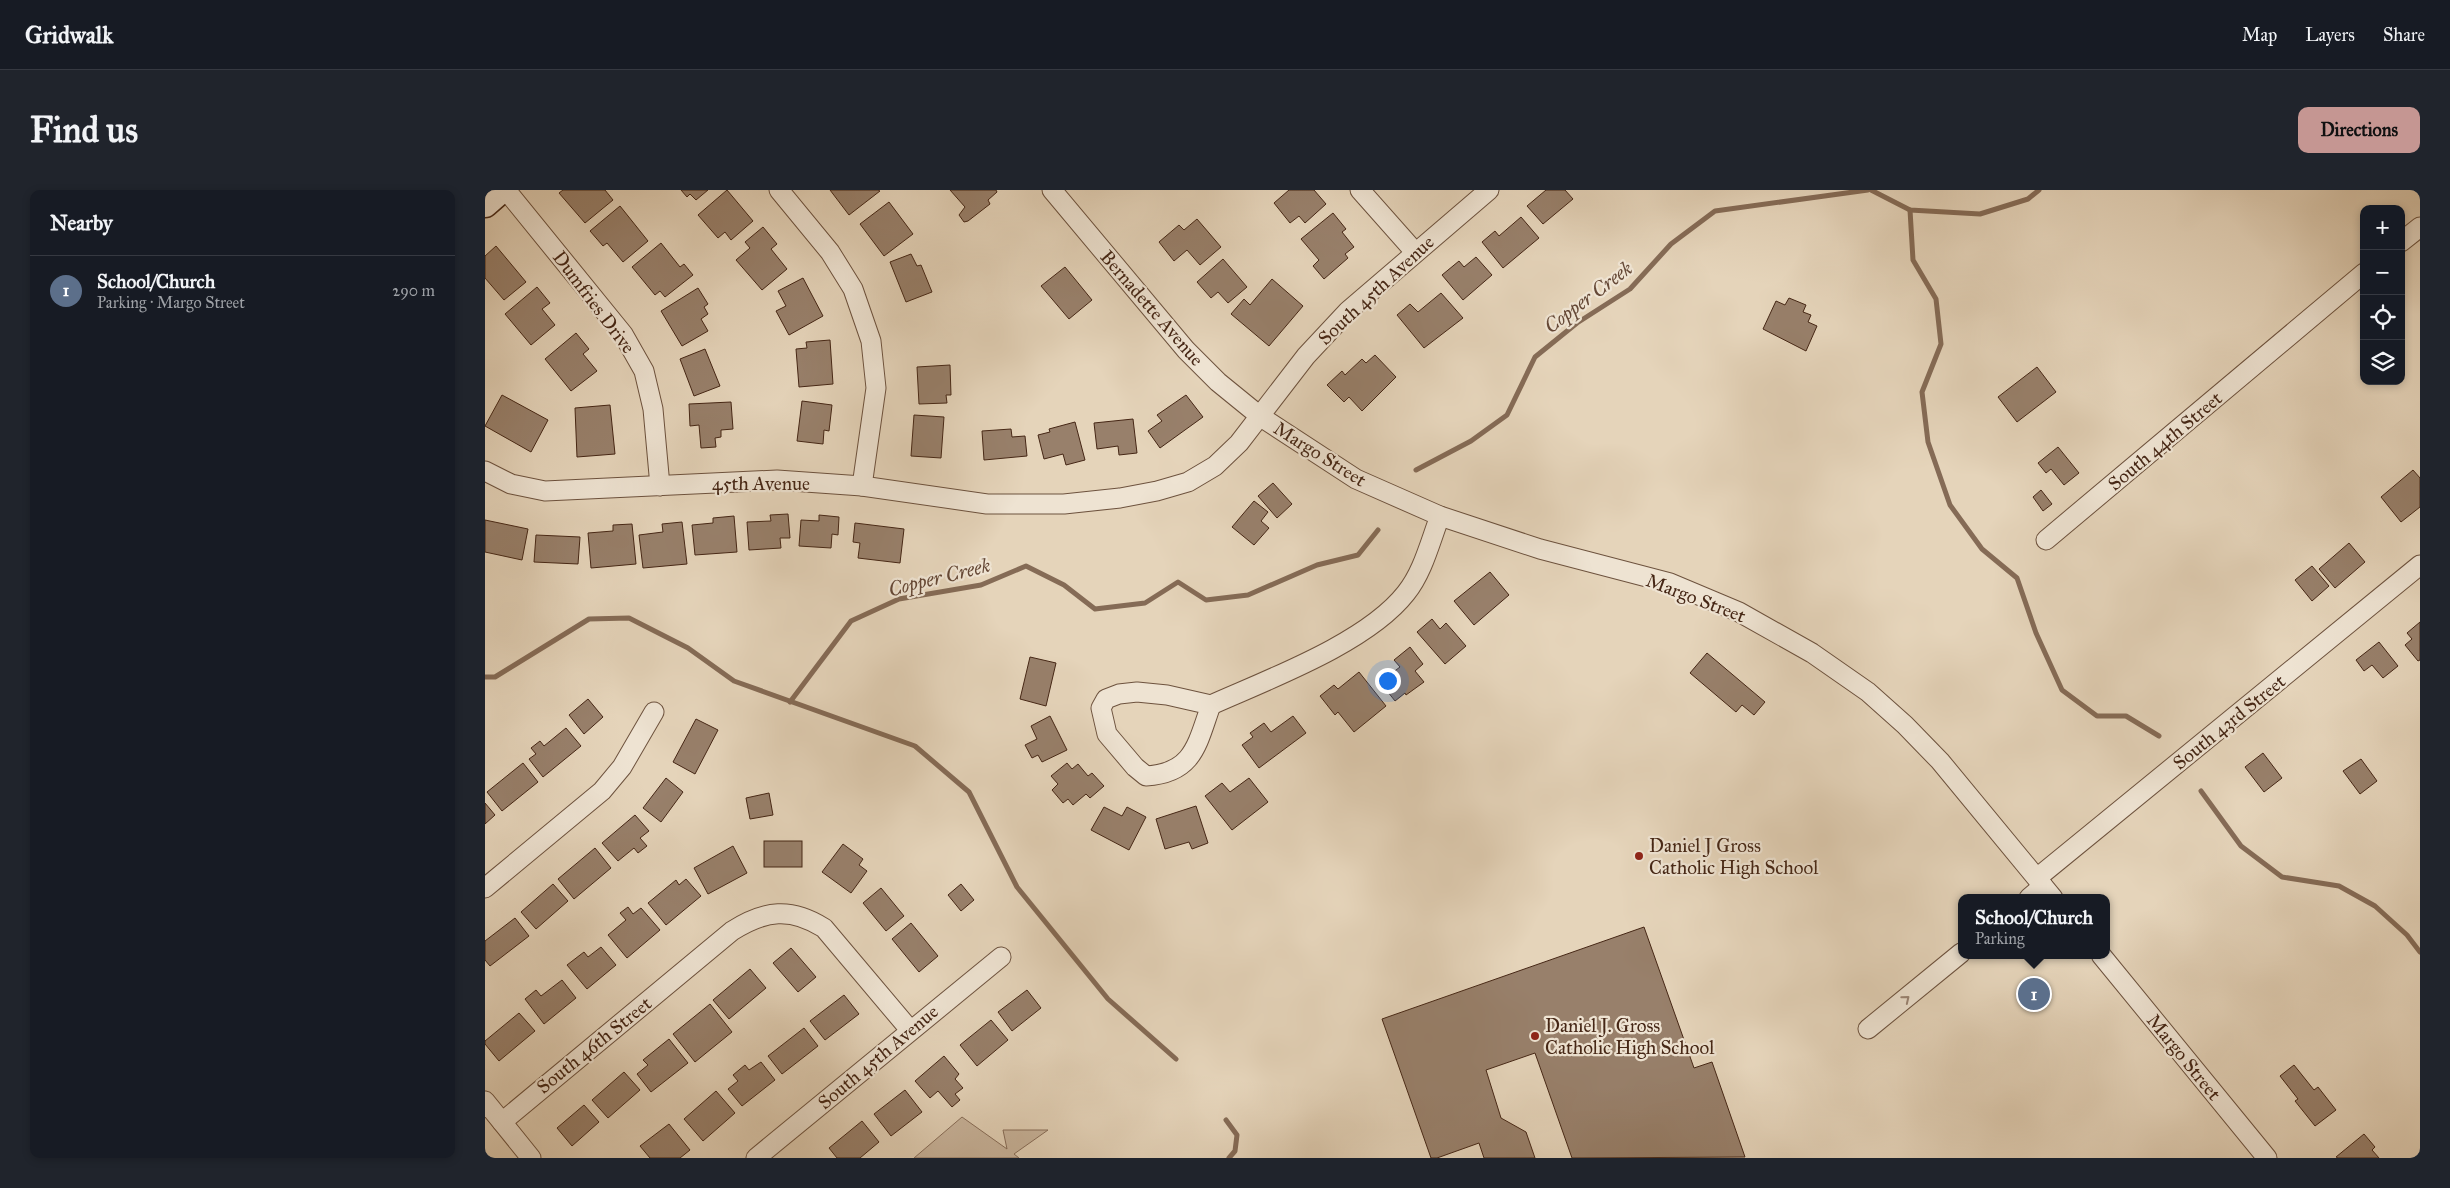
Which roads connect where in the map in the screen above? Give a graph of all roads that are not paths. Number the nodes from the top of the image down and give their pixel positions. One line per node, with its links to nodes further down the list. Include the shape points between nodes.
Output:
1 (501, 190): 7 (street)
2 (506, 190): 14 (street, Dumfries Drive, via 623,334 644,371 653,409)
3 (779, 190): 15 (street, via 830,252 853,289 871,341 876,388)
4 (1052, 190): 12 (street, Bernadette Avenue, via 1186,350 1218,382)
5 (1360, 190): 10 (street)
6 (1489, 190): 10 (street, South 45th Avenue)
7 (485, 204)
8 (2420, 227): 9 (street)
9 (2405, 239)
10 (1415, 252): 12 (street, South 45th Avenue, via 1342,317 1306,356)
11 (2360, 276): 17 (street, South 44th Street)
12 (1261, 417): 15 (street, South 45th Avenue, via 1215,466 1188,482 1120,498 1064,504 987,504); 16 (street, Margo Street, via 1356,479)
13 (485, 471): 14 (street, 45th Avenue, via 511,484 545,491)
14 (660, 486): 15 (street, 45th Avenue, via 777,480)
15 (862, 486)
16 (1440, 516): 19 (street, via 1418,574 1387,613 1340,645); 22 (street, Margo Street, via 1540,550 1671,584 1739,612 1812,653 1868,692 1940,761)
17 (2046, 540)
18 (2419, 567): 22 (street, South 43rd Street)
19 (1211, 705): 19 (street, via 1137,692 1106,699 1101,708 1107,734 1146,776 1165,775 1185,764)
20 (654, 712): 21 (street, via 626,760 603,791)
21 (485, 888)
22 (2040, 890)
23 (1958, 955): 26 (street, one-way to 23)
24 (1001, 957): 27 (street, South 45th Avenue)
25 (2104, 959): 32 (street, Margo Street)
26 (1868, 1029)
27 (910, 1030): 29 (street, South 46th Street, via 824,928 791,913 758,917 745,923 687,968); 31 (street, South 45th Avenue)
28 (485, 1101): 29 (street)
29 (502, 1122): 30 (street)
30 (531, 1158)
31 (756, 1158)
32 (2267, 1158)

